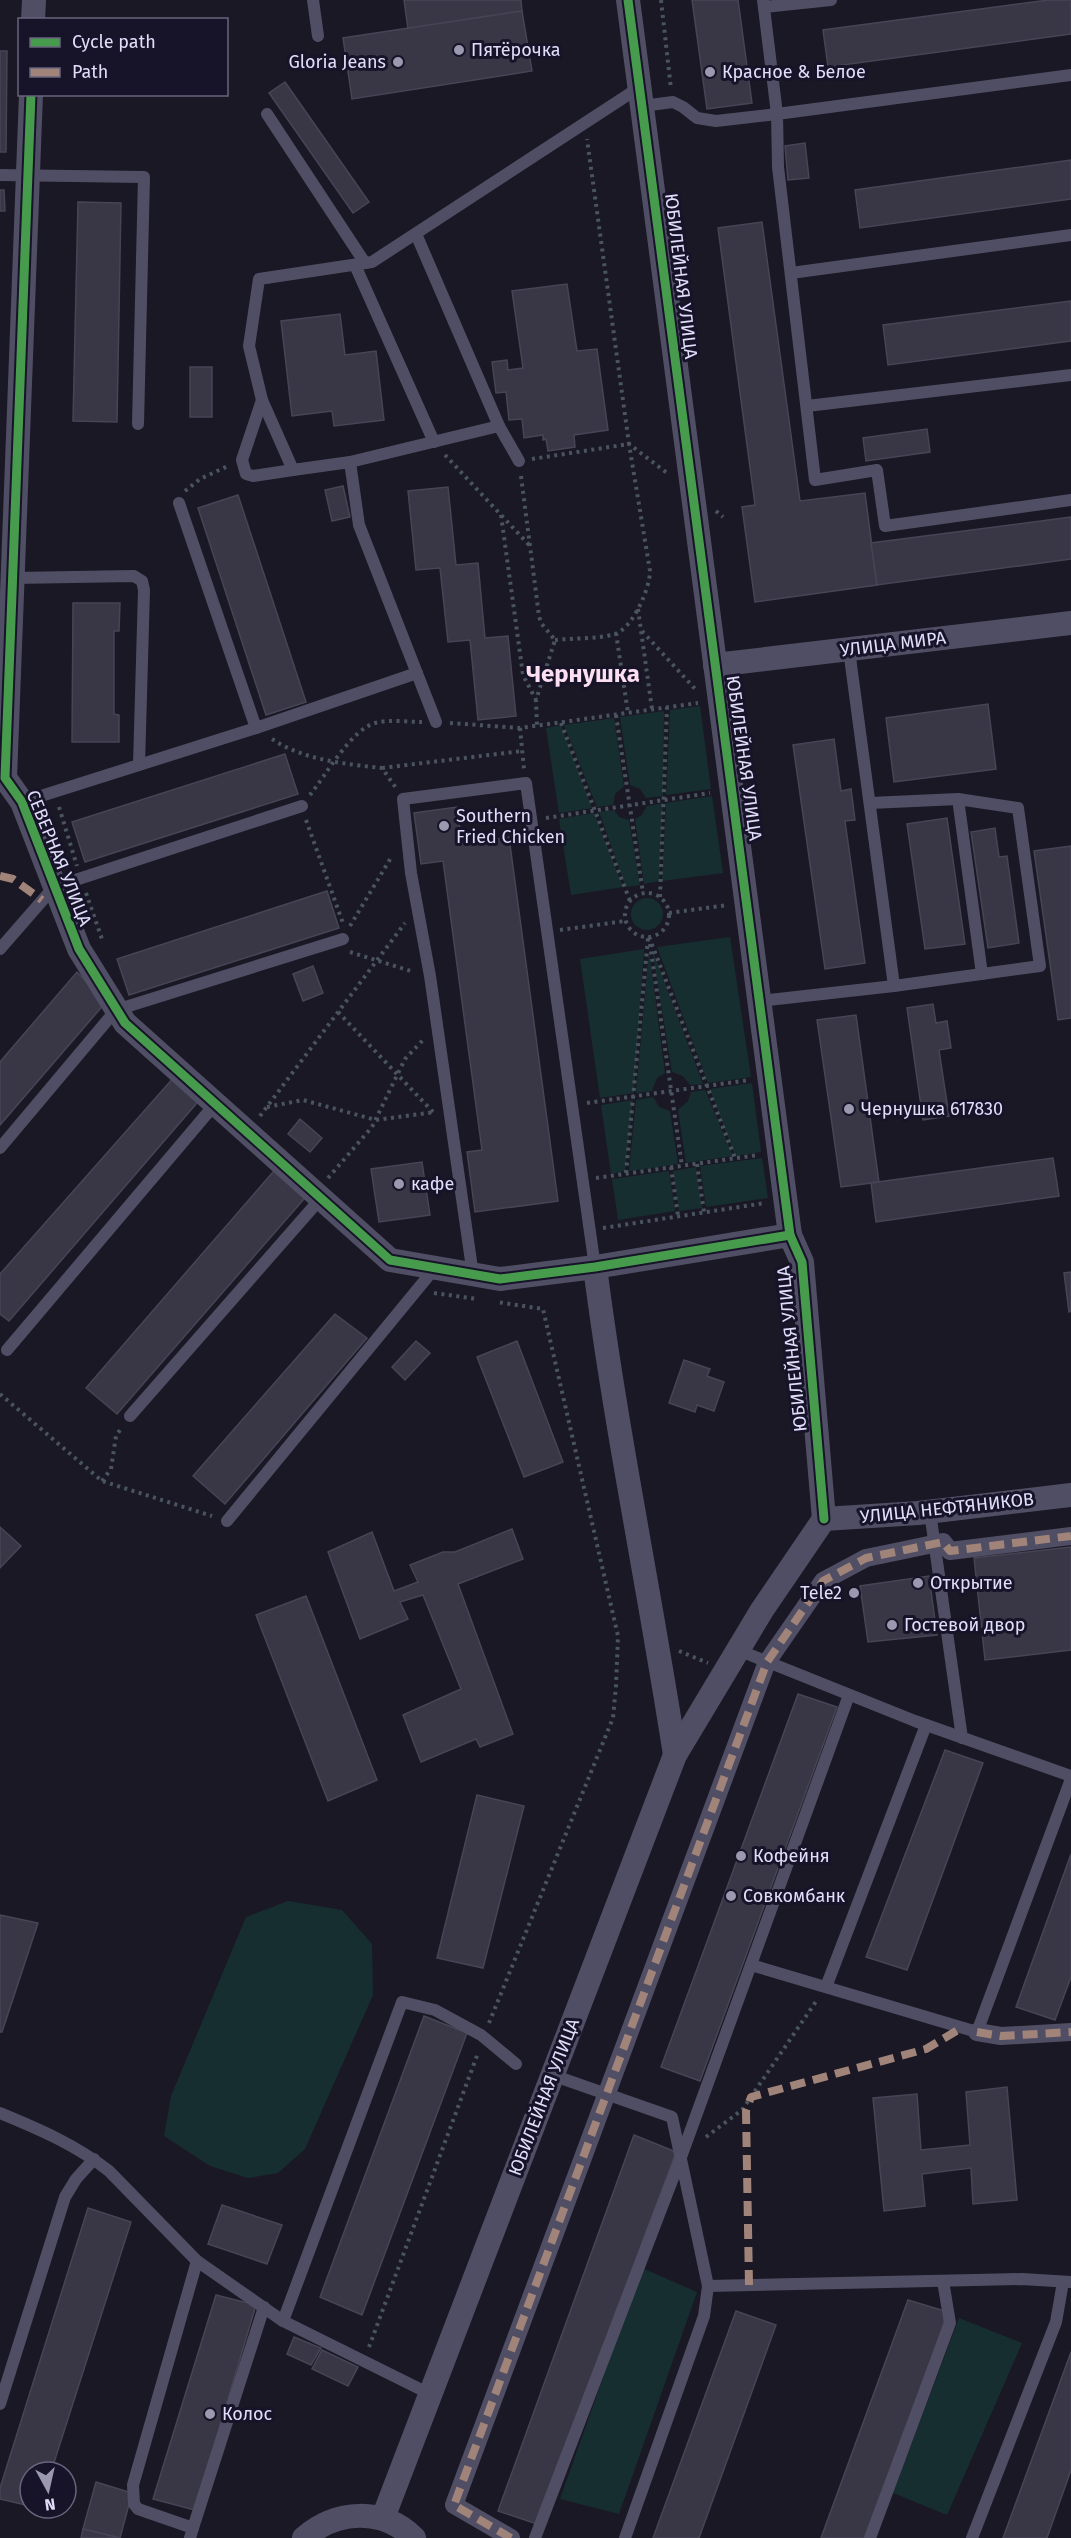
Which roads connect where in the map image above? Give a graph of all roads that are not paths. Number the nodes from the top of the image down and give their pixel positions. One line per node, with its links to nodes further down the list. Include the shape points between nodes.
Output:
1 (34, 0): 6 (street)
2 (313, 0): 7 (lane)
3 (628, 0): 10 (street, ЮБИЛЕЙНАЯ УЛИЦА)
4 (831, 0): 5 (lane)
5 (764, 3): 12 (lane)
6 (33, 18)
7 (318, 36)
8 (1071, 75): 12 (lane)
9 (31, 96): 14 (street, СЕВЕРНАЯ УЛИЦА)
10 (641, 96): 12 (lane, via 673,102 697,118 716,122); 15 (lane, via 585,123); 33 (street, ЮБИЛЕЙНАЯ УЛИЦА)
11 (267, 114): 17 (lane)
12 (777, 114): 18 (lane, via 778,167)
13 (0, 175): 14 (lane)
14 (28, 176): 22 (lane, via 144,177); 30 (street, СЕВЕРНАЯ УЛИЦА)
15 (416, 234): 17 (lane, via 372,262); 23 (lane)
16 (1071, 235): 18 (lane)
17 (360, 264): 20 (lane, via 259,279 249,346); 24 (lane)
18 (791, 273): 21 (lane)
19 (1071, 375): 21 (lane)
20 (262, 400): 27 (lane); 27 (lane, via 242,460 246,474)
21 (807, 406): 28 (lane, via 815,480 877,470 885,526)
22 (138, 424)
23 (499, 426): 24 (lane); 25 (lane)
24 (434, 442): 26 (lane)
25 (519, 461)
26 (350, 462): 27 (lane); 34 (lane, via 359,525)
27 (293, 470)
28 (1071, 500)
29 (179, 503): 36 (lane)
30 (9, 566): 37 (lane, via 134,576 142,581); 38 (street, СЕВЕРНАЯ УЛИЦА)
31 (1071, 623): 32 (street, УЛИЦА МИРА)
32 (849, 650): 33 (street, УЛИЦА МИРА); 41 (lane)
33 (715, 664): 48 (street, ЮБИЛЕЙНАЯ УЛИЦА, via 713,701 732,790)
34 (417, 673): 35 (lane); 36 (lane)
35 (436, 722)
36 (256, 728): 37 (lane)
37 (139, 765): 40 (lane)
38 (3, 777): 40 (street, СЕВЕРНАЯ УЛИЦА)
39 (958, 799): 41 (lane); 46 (lane); 46 (lane, via 1018,808 1040,966)
40 (22, 802): 43 (street, СЕВЕРНАЯ УЛИЦА)
41 (870, 803): 47 (lane)
42 (302, 806): 43 (lane)
43 (54, 886): 45 (lane); 49 (street, СЕВЕРНАЯ УЛИЦА, via 79,949)
44 (343, 939): 49 (lane)
45 (0, 949)
46 (981, 974): 47 (lane)
47 (894, 986): 48 (lane)
48 (760, 1001): 53 (street, ЮБИЛЕЙНАЯ УЛИЦА)
49 (116, 1010): 50 (street, СЕВЕРНАЯ УЛИЦА, via 125,1023); 51 (lane)
50 (216, 1103): 52 (street, СЕВЕРНАЯ УЛИЦА); 57 (lane)
51 (0, 1149)
52 (319, 1195): 55 (street, СЕВЕРНАЯ УЛИЦА, via 390,1260); 58 (lane)
53 (790, 1235): 54 (street, СЕВЕРНАЯ УЛИЦА); 61 (street, ЮБИЛЕЙНАЯ УЛИЦА, via 802,1262)
54 (595, 1267): 56 (street, СЕВЕРНАЯ УЛИЦА, via 500,1279); 56 (lane, via 526,783 403,799 405,834 430,976); 70 (street, via 608,1368)
55 (435, 1268): 56 (street, СЕВЕРНАЯ УЛИЦА); 62 (lane)
56 (473, 1275)
57 (7, 1350)
58 (130, 1416)
59 (1071, 1495): 60 (street, УЛИЦА НЕФТЯНИКОВ)
60 (930, 1512): 61 (street, УЛИЦА НЕФТЯНИКОВ); 64 (lane)
61 (824, 1519): 66 (street, ЮБИЛЕЙНАЯ УЛИЦА)
62 (228, 1521)
63 (1071, 1536): 64 (street, via 950,1551 943,1542)
64 (934, 1544): 65 (street, via 866,1558 823,1581); 69 (lane)
65 (767, 1662): 66 (lane); 67 (lane); 78 (street)
66 (727, 1667): 70 (street, ЮБИЛЕЙНАЯ УЛИЦА)
67 (849, 1695): 68 (lane); 72 (lane)
68 (926, 1725): 69 (lane); 73 (lane)
69 (962, 1738): 71 (lane)
70 (675, 1755): 77 (street, ЮБИЛЕЙНАЯ УЛИЦА)
71 (1071, 1778): 74 (lane)
72 (751, 1965): 73 (lane); 80 (lane)
73 (826, 1987): 74 (lane)
74 (977, 2032): 75 (street, via 1000,2036)
75 (1071, 2032)
76 (516, 2064): 87 (lane, via 484,2038 435,2010 402,2002)
77 (552, 2075): 78 (lane); 88 (street, ЮБИЛЕЙНАЯ УЛИЦА)
78 (605, 2094): 80 (lane, via 672,2117); 94 (street, via 454,2505)
79 (0, 2113): 81 (lane, via 59,2138)
80 (681, 2157): 85 (lane); 95 (lane)
81 (94, 2159): 82 (lane); 89 (lane, via 64,2197)
82 (196, 2261): 86 (lane); 91 (lane, via 132,2485 138,2509)
83 (943, 2281): 84 (lane); 85 (lane); 97 (lane, via 950,2323)
84 (1067, 2282): 98 (lane, via 1056,2322)
85 (708, 2286): 96 (lane, via 704,2316)
86 (264, 2307): 87 (lane); 91 (lane)
87 (283, 2321): 88 (lane)
88 (430, 2394): 90 (street, ЮБИЛЕЙНАЯ УЛИЦА)
89 (0, 2404)
90 (383, 2518): 92 (street, via 338,2518); 93 (street)
91 (191, 2533)
92 (304, 2538)
93 (414, 2538)
94 (511, 2538)
95 (535, 2538)
96 (625, 2538)
97 (870, 2538)
98 (972, 2538)

